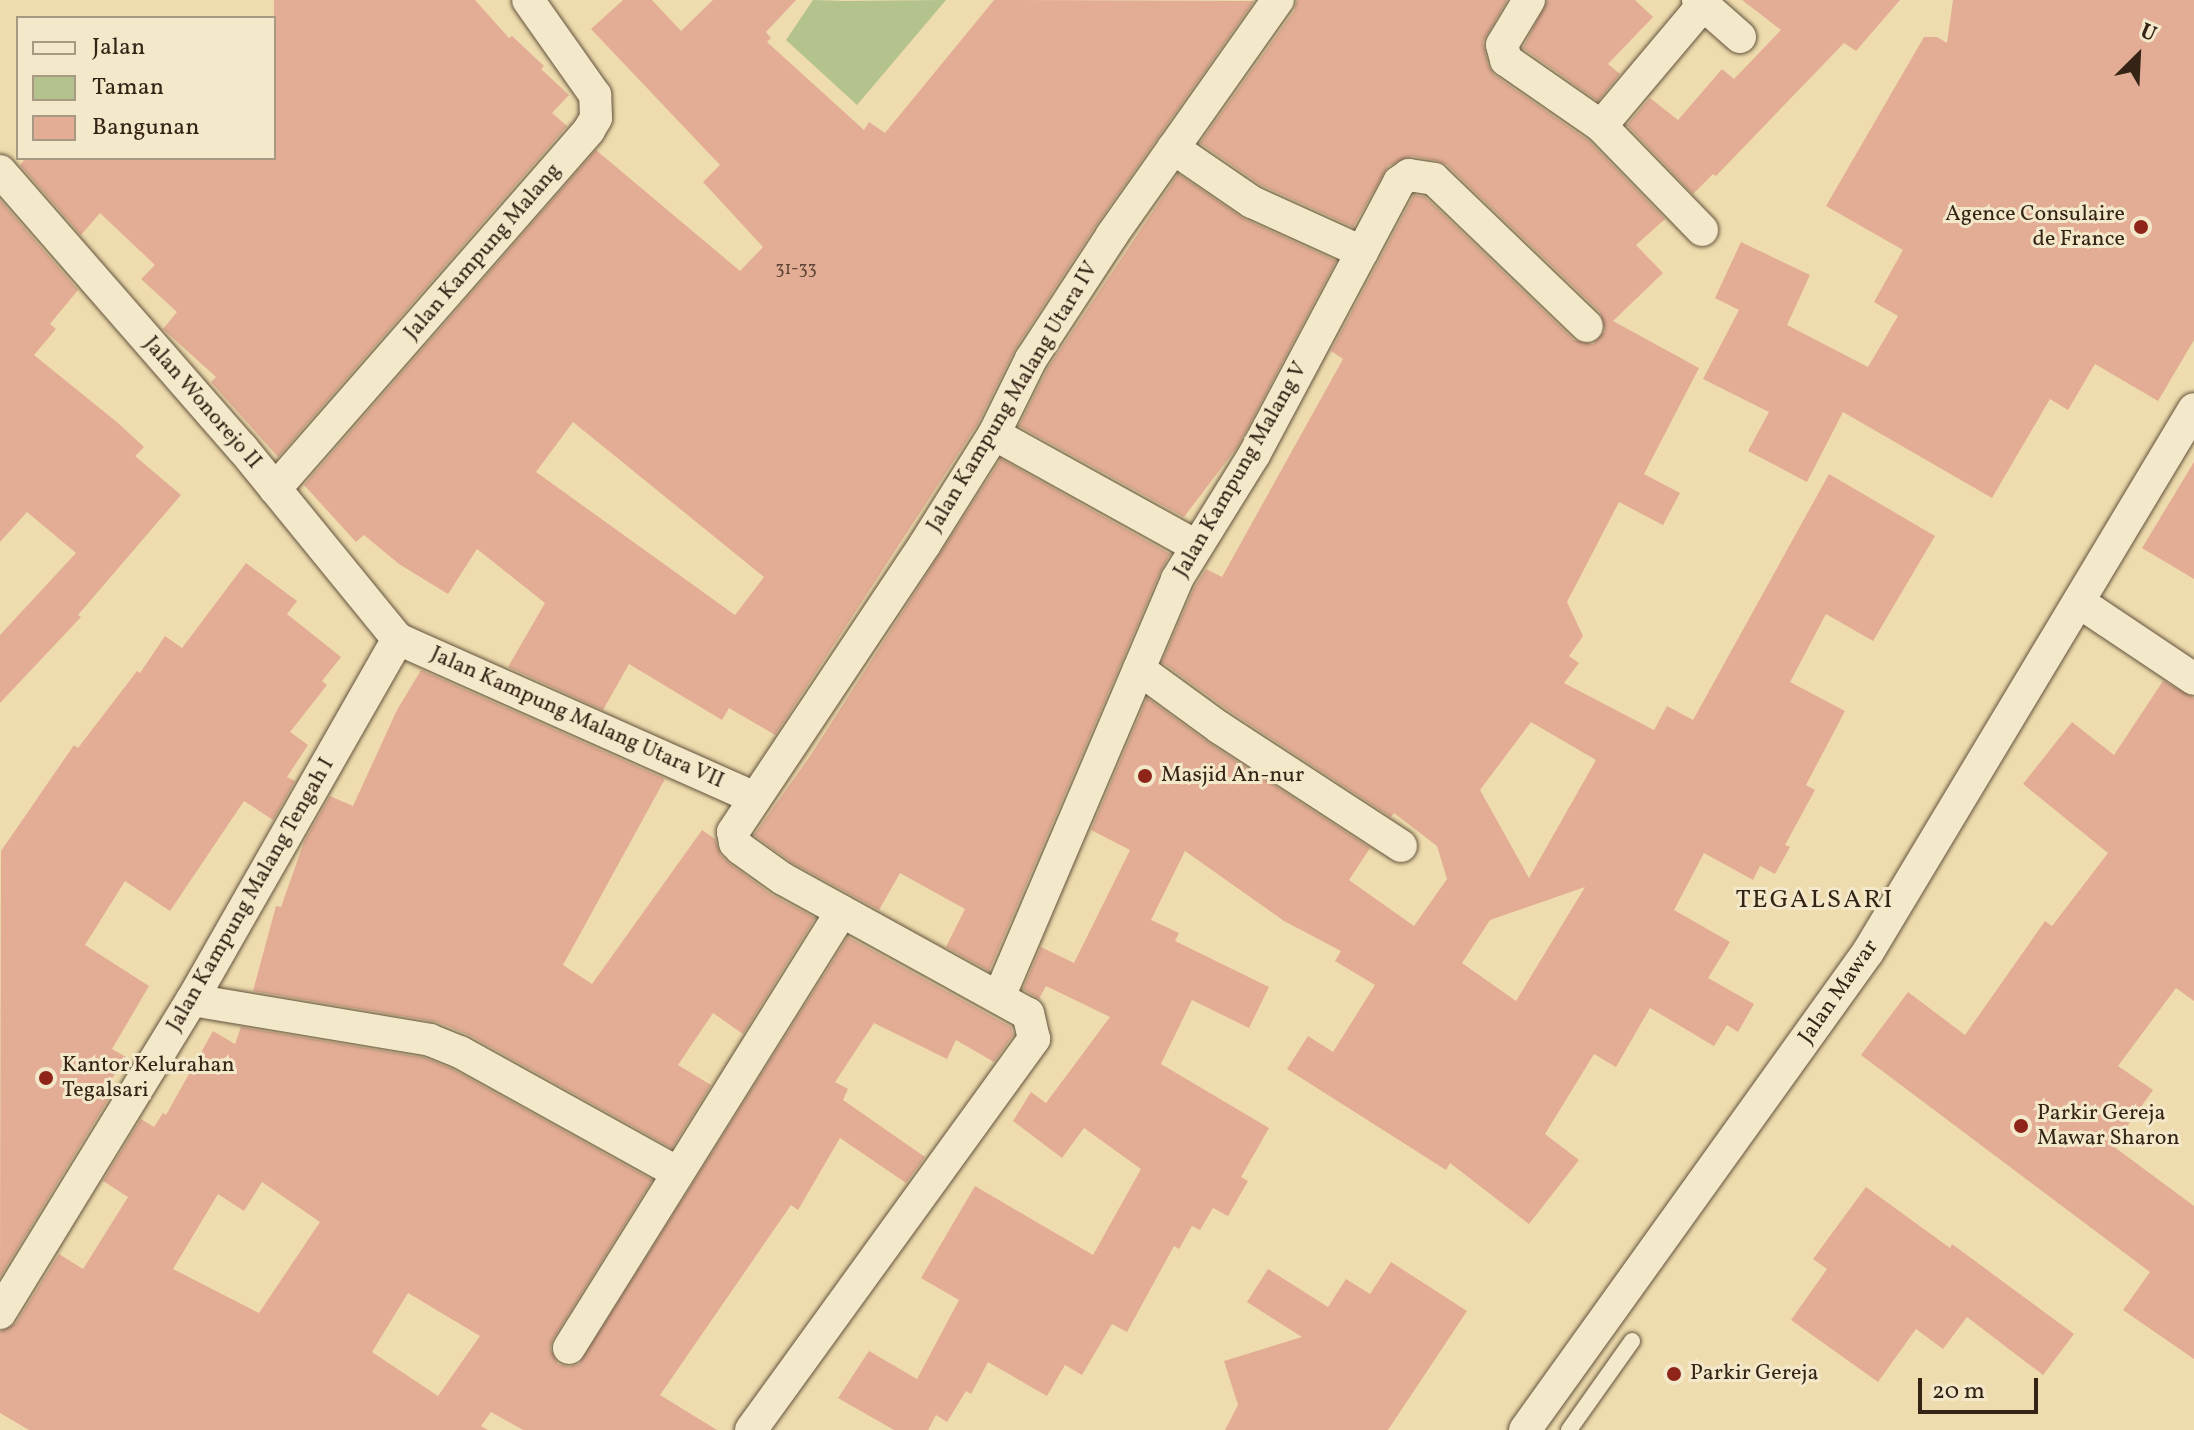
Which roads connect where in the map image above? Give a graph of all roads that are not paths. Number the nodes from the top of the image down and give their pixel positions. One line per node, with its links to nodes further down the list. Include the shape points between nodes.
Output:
1 (528, 0): 14 (street, Jalan Kampung Malang, via 595,95 596,118)
2 (1278, 0): 7 (street, Jalan Kampung Malang Utara IV)
3 (1529, 0): 6 (street, via 1501,53)
4 (1700, 2): 5 (street); 6 (street)
5 (1740, 37)
6 (1601, 126): 9 (street)
7 (1173, 148): 10 (street, via 1252,202); 13 (street, Jalan Kampung Malang Utara IV, via 1031,359)
8 (0, 171): 14 (street, Jalan Wonorejo II)
9 (1702, 230)
10 (1362, 252): 11 (street, Jalan Kampung Malang V, via 1399,182 1409,175 1424,175); 15 (street, Jalan Kampung Malang V, via 1254,455)
11 (1587, 326)
12 (2194, 409): 16 (street, Jalan Mawar)
13 (994, 434): 15 (street); 20 (street, Jalan Kampung Malang Utara IV)
14 (275, 489): 17 (street, Jalan Wonorejo II)
15 (1196, 546): 18 (street, Jalan Kampung Malang V)
16 (2079, 602): 19 (street); 30 (street, Jalan Mawar, via 1868,952)
17 (398, 639): 20 (street, Jalan Kampung Malang Utara VII); 24 (street, Jalan Kampung Malang Tengah I)
18 (1139, 669): 21 (street); 23 (street, Jalan Kampung Malang V)
19 (2194, 679)
20 (755, 798): 22 (street, Jalan Kampung Malang Utara IV, via 733,832 735,843 783,879)
21 (1401, 846)
22 (842, 911): 23 (street, Jalan Kampung Malang Utara IV); 25 (street)
23 (999, 997): 29 (street, Jalan Kampung Malang Utara IV, via 1028,1014 1034,1039)
24 (192, 1000): 25 (street, via 430,1040); 26 (street, Jalan Kampung Malang Tengah I)
25 (678, 1173): 28 (street)
26 (0, 1313)
27 (1632, 1341): 31 (lane)
28 (569, 1348)
29 (751, 1430)
30 (1525, 1430)
31 (1569, 1430)

